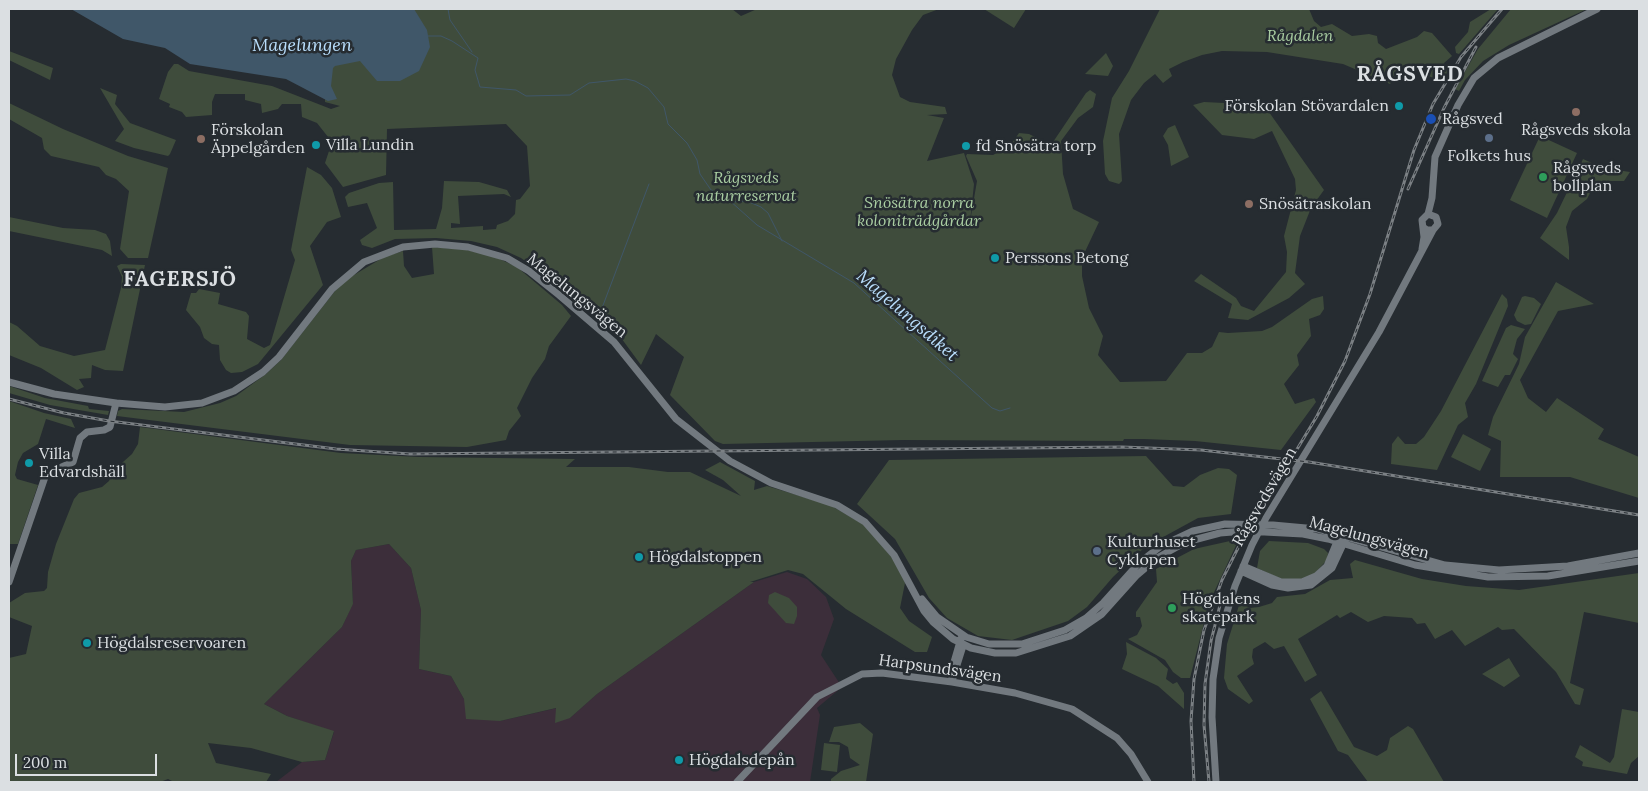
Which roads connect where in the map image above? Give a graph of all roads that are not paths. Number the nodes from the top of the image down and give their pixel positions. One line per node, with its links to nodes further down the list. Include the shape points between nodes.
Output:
1 (1597, 9): 2 (main road, via 1505,54 1482,70 1466,89)
2 (1439, 149): 3 (main road, via 1435,157); 4 (main road)
3 (1428, 214): 4 (main road); 5 (main road, via 1422,220)
4 (1436, 217): 6 (main road, via 1438,224)
5 (1423, 227): 6 (main road); 7 (main road, Rågsvedsvägen)
6 (1433, 230): 7 (main road, Rågsvedsvägen)
7 (1422, 249): 13 (main road, Rågsvedsvägen, via 1379,332 1266,518)
8 (9, 382): 9 (main road, Magelungsvägen, via 54,394)
9 (116, 403): 14 (main road, via 110,427 87,432 80,438 73,462 46,474); 15 (main road, Magelungsvägen, via 182,406 234,391 271,365 332,289 364,262 403,247 452,245 481,249 539,278 614,342 667,410 698,439 771,483 836,505 857,516 885,542 915,591 937,617)
10 (1342, 539): 11 (main road, Magelungsvägen, via 1445,565 1499,570 1568,566); 12 (main road, Magelungsvägen, via 1415,565 1488,577 1548,576); 13 (main road, via 1337,560 1311,585 1288,588 1272,585); 15 (main road, Magelungsvägen, via 1317,529 1257,524 1225,524 1202,529 1170,541 1145,557 1098,607 1072,627 1013,646)
11 (1639, 553)
12 (1639, 561)
13 (1242, 569): 19 (main road, Rågsvedsvägen, via 1225,616 1216,661 1212,717)
14 (9, 582)
15 (963, 640): 16 (main road)
16 (952, 682): 17 (main road, Harpsundsvägen, via 882,673 862,674 846,681 817,697); 18 (main road, Harpsundsvägen, via 1015,693 1077,711 1122,744)
17 (737, 782)
18 (1148, 782)
19 (1216, 782)

